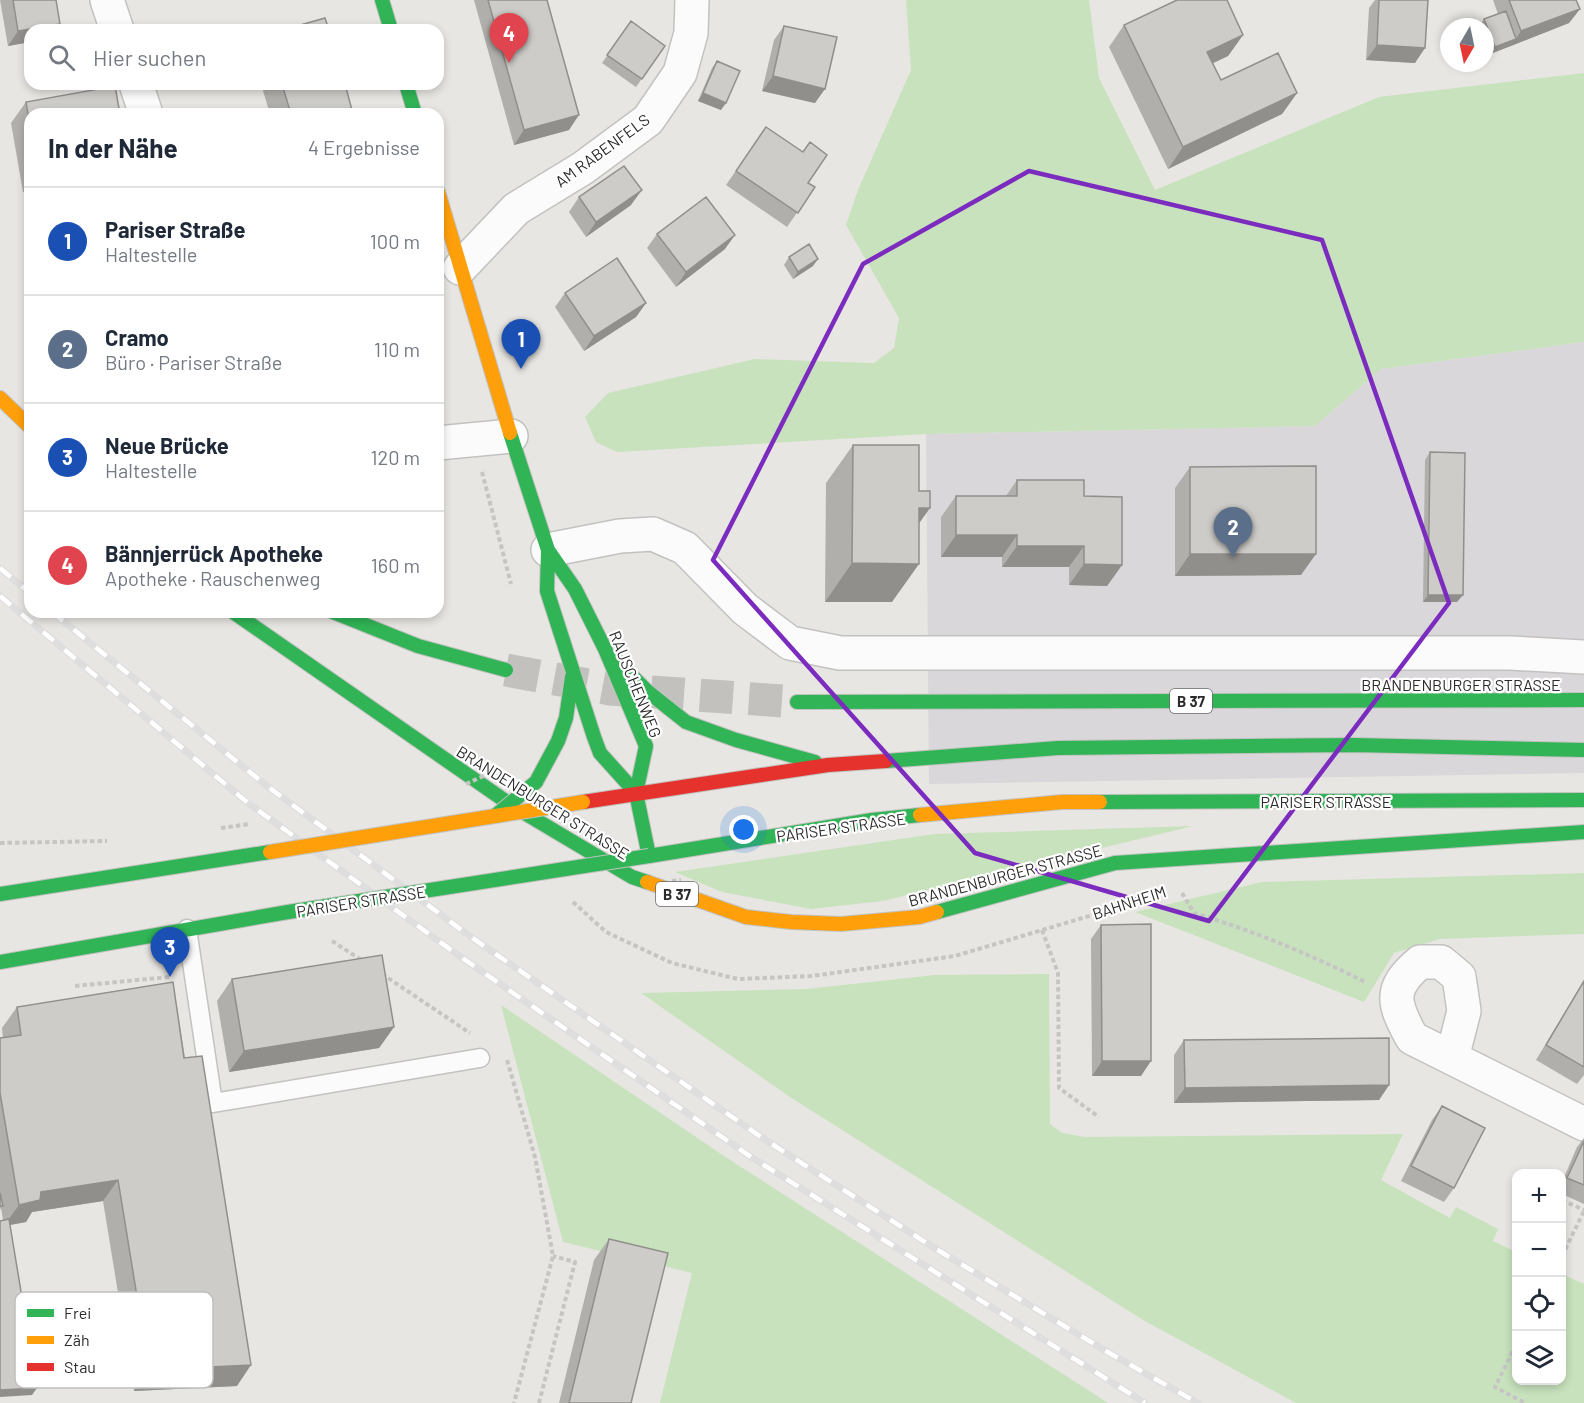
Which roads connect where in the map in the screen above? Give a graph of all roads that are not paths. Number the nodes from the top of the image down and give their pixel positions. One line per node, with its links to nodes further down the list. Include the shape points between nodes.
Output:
1 (107, 0): 4 (street)
2 (382, 0): 5 (main road)
3 (692, 0): 11 (street, AM RABENFELS, via 691,33 680,73 648,120 583,168 516,209)
4 (115, 24)
5 (389, 24)
6 (138, 90): 8 (street)
7 (408, 90): 9 (main road)
8 (144, 108)
9 (413, 108)
10 (444, 213): 11 (main road, RAUSCHENWEG)
11 (460, 268): 14 (main road, RAUSCHENWEG)
12 (0, 399): 13 (main road)
13 (24, 421)
14 (511, 436): 15 (street); 16 (main road, RAUSCHENWEG)
15 (444, 442)
16 (548, 549): 19 (main road, RAUSCHENWEG, via 575,589); 20 (street, via 653,534 685,548 745,609 790,643 840,653 1510,652); 22 (main road, RAUSCHENWEG, via 547,591)
17 (242, 618): 30 (main road, BRANDENBURGER STRASSE / B 37, via 521,811 632,877 746,917 841,924 919,917 1115,863)
18 (348, 618): 21 (main road, via 418,646)
19 (605, 649): 26 (main road, via 647,691 686,722); 27 (main road, RAUSCHENWEG, via 646,746)
20 (1584, 657)
21 (506, 670)
22 (573, 672): 27 (main road, RAUSCHENWEG, via 600,753); 29 (main road, bridge, via 566,718 536,782)
23 (1584, 700): 24 (main road, BRANDENBURGER STRASSE / B 37)
24 (797, 702)
25 (1584, 750): 26 (main road, via 1353,746 1059,748)
26 (828, 765): 27 (main road)
27 (636, 793): 29 (main road, bridge); 31 (main road)
28 (1584, 800): 31 (main road, PARISER STRASSE, via 1062,802 872,820)
29 (493, 817): 32 (main road, bridge)
30 (1584, 832)
31 (649, 856): 33 (main road, PARISER STRASSE, bridge)
32 (0, 894)
33 (187, 929): 34 (main road, PARISER STRASSE); 35 (lane, via 213,1103)
34 (0, 962)
35 (480, 1058)
36 (1452, 1058): 36 (street, via 1464,1011 1458,977 1441,962 1420,962 1404,975 1395,998 1401,1018 1412,1038); 37 (street)
37 (1584, 1124)

